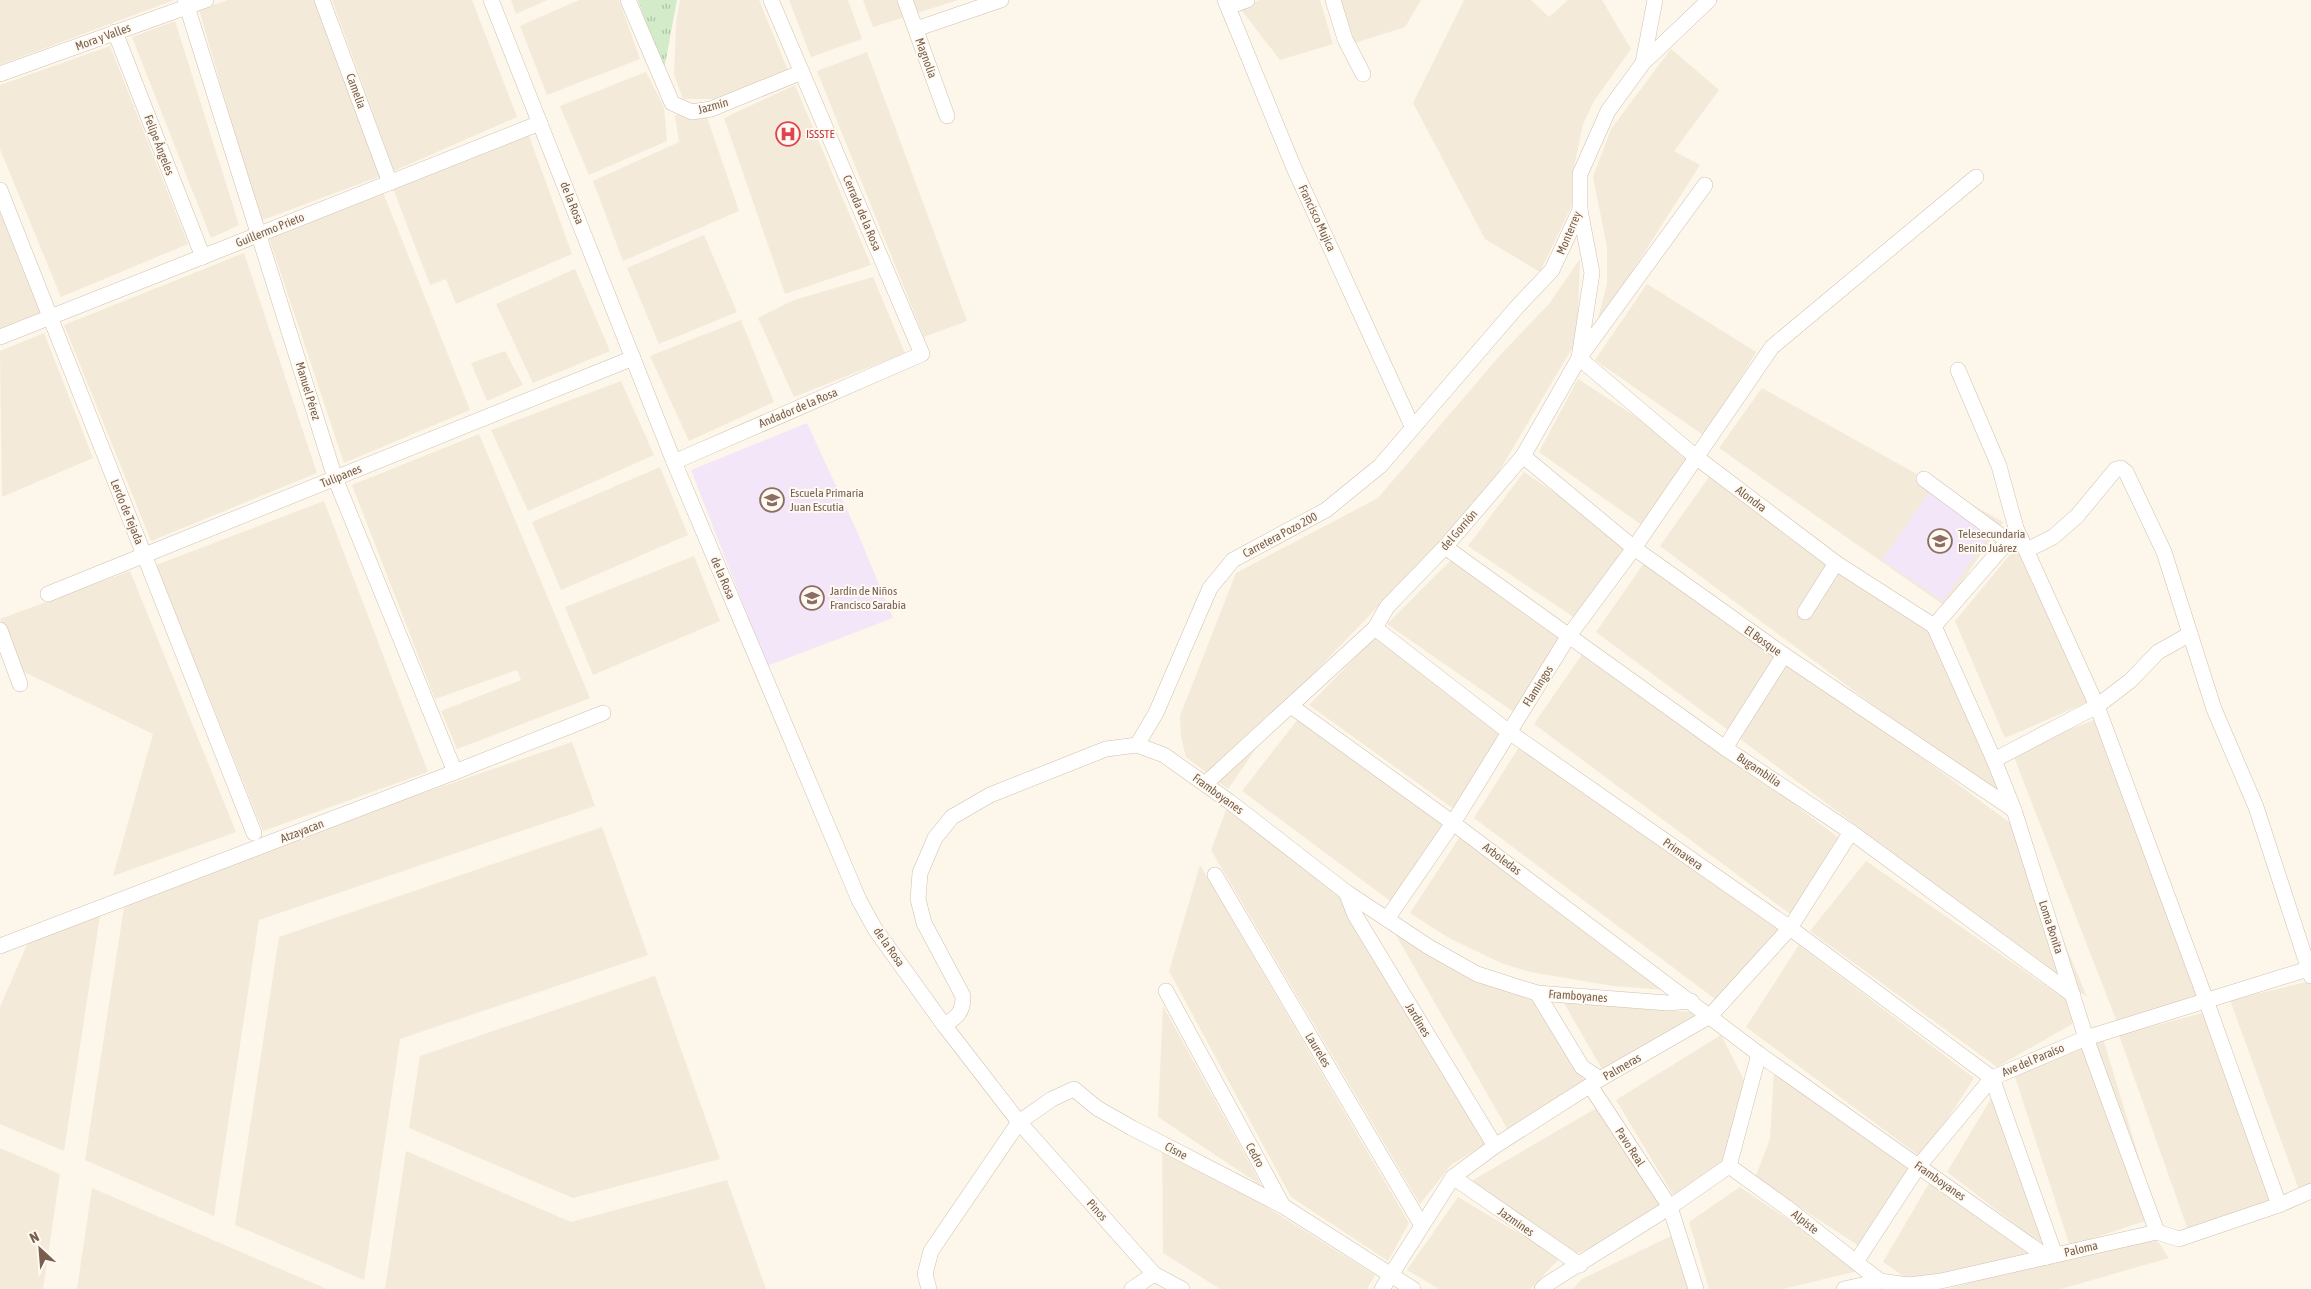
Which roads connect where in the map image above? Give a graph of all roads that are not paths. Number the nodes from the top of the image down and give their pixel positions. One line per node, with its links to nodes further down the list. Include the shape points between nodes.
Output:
1 (206, 0): 12 (street, Mora y Valles)
2 (322, 0): 23 (street, Camelia)
3 (491, 0): 21 (street, de la Rosa)
4 (628, 0): 17 (street, Jazmín, via 672,102 692,112 711,109)
5 (772, 0): 17 (street)
6 (905, 0): 14 (street, Magnolia)
7 (1001, 0): 14 (street)
8 (1247, 0): 13 (street, Francisco Mujica)
9 (1333, 0): 19 (street, via 1345,39)
10 (1655, 0): 16 (street)
11 (1708, 0): 16 (street, Monterrey)
12 (186, 3): 15 (street, Mora y Valles); 27 (street, Manuel Pérez)
13 (1226, 3): 35 (street, Francisco Mujica, via 1294,168)
14 (916, 30): 20 (street, Magnolia)
15 (115, 32): 18 (street, Mora y Valles); 28 (street, Felipe Ángeles)
16 (1642, 63): 26 (street, Monterrey, via 1608,111 1580,174)
17 (802, 72): 31 (street, Cerrada de la Rosa)
18 (0, 74)
19 (1363, 74)
20 (947, 116)
21 (540, 123): 23 (street, Guillermo Prieto); 32 (street, de la Rosa)
22 (1976, 177): 37 (street, Flamingos, via 1772,347)
23 (390, 182): 27 (street, Guillermo Prieto)
24 (1705, 184): 33 (street)
25 (0, 190): 29 (street, Lerdo de Tejada)
26 (1580, 210): 33 (street, del Gorrión, via 1592,272); 35 (street, Monterrey, via 1552,270)
27 (259, 234): 28 (street, Guillermo Prieto); 39 (street, Manuel Pérez)
28 (203, 257): 29 (street, Guillermo Prieto)
29 (50, 317): 30 (street, Guillermo Prieto); 46 (street, Lerdo de Tejada)
30 (0, 337)
31 (922, 354): 38 (street, Andador de la Rosa)
32 (633, 358): 38 (street, de la Rosa); 39 (street, Tulipanes)
33 (1579, 358): 36 (street, del Gorrión); 37 (street, Alondra)
34 (1958, 370): 41 (street, via 1999,466)
35 (1412, 426): 61 (street, Carretera Pozo 200, via 1380,466 1326,510 1233,560 1210,588 1156,713)
36 (1523, 456): 43 (street, del Gorrión); 44 (street, El Bosque)
37 (1696, 457): 44 (street, Flamingos); 47 (street, Alondra)
38 (674, 462): 82 (street, de la Rosa, via 859,900 875,928)
39 (335, 478): 46 (street, Tulipanes); 64 (street, Manuel Pérez)
40 (1924, 479): 42 (street)
41 (2016, 528): 42 (street); 45 (street)
42 (2008, 541): 50 (street)
43 (1445, 547): 51 (street, del Gorrión, via 1387,607); 54 (street, Bugambilia)
44 (1634, 548): 54 (street, Flamingos); 55 (street, El Bosque)
45 (2027, 550): 53 (street, via 2053,537 2077,516 2116,469 2121,468 2126,472 2164,552); 58 (street)
46 (144, 555): 48 (street, Tulipanes); 69 (street, Lerdo de Tejada)
47 (1836, 563): 49 (street); 50 (street, Alondra)
48 (48, 594)
49 (1805, 612)
50 (1934, 626): 63 (street, Loma Bonita)
51 (1376, 628): 57 (street, del Gorrión); 60 (street, Primavera)
52 (0, 630): 56 (street)
53 (2190, 634): 58 (street, via 2158,652 2130,681); 75 (street, via 2214,709 2256,807)
54 (1568, 637): 60 (street, Flamingos); 62 (street, Bugambilia)
55 (1784, 655): 62 (street); 66 (street, El Bosque)
56 (20, 684)
57 (1291, 706): 65 (street, del Gorrión); 67 (street, Arboledas)
58 (2096, 706): 63 (street); 79 (street)
59 (603, 713): 64 (street, Atzayacan)
60 (1509, 732): 67 (street, Flamingos); 73 (street, Primavera)
61 (1137, 745): 65 (street, Framboyanes, via 1164,755); 82 (street, Framboyanes, via 1106,749 990,795 952,817 935,838 920,873 918,899 924,923 963,996 959,1016)
62 (1725, 748): 68 (street, Bugambilia)
63 (1994, 760): 66 (street, Loma Bonita)
64 (455, 772): 74 (street, Atzayacan)
65 (1205, 784): 71 (street, Framboyanes)
66 (2014, 810): 78 (street, Loma Bonita)
67 (1453, 823): 72 (street, Flamingos); 80 (street, Arboledas)
68 (1852, 832): 73 (street, Palmeras); 78 (street, Bugambilia)
69 (254, 833)
70 (1215, 875): 96 (street, Laureles)
71 (1346, 892): 72 (street, Framboyanes); 88 (street, Jardines, via 1355,915)
72 (1387, 919): 77 (street, Framboyanes, via 1478,974)
73 (1790, 928): 81 (street, Palmeras); 85 (street, Primavera)
74 (0, 946)
75 (2310, 972): 79 (street, Ave del Paraíso)
76 (1166, 991): 94 (street, Cedro)
77 (1537, 994): 80 (street, Framboyanes, via 1668,1003); 86 (street, via 1582,1068)
78 (2073, 995): 83 (street, Loma Bonita)
79 (2206, 1000): 83 (street, Ave del Paraíso); 93 (street)
80 (1691, 1001): 81 (street, Arboledas)
81 (1710, 1016): 84 (street, Framboyanes); 86 (street, Palmeras)
82 (944, 1025): 87 (street, de la Rosa)
83 (2086, 1038): 85 (street, Ave del Paraíso); 97 (street, Loma Bonita)
84 (1759, 1054): 89 (street); 90 (street, Framboyanes)
85 (1992, 1078): 90 (street, Ave del Paraíso); 98 (street)
86 (1595, 1083): 88 (street, Palmeras); 95 (street, Pavo Real)
87 (1019, 1122): 94 (street, Cisne, via 1052,1099 1074,1089 1097,1108 1132,1128); 101 (street, Pinos); 104 (street, via 931,1252 925,1274)
88 (1495, 1146): 91 (street, Palmeras)
89 (1729, 1166): 95 (street); 99 (street, Alpiste)
90 (1918, 1166): 98 (street, Framboyanes); 99 (street, Ave del Paraíso)
91 (1453, 1177): 96 (street, Palmeras); 100 (street, Jazmines)
92 (2311, 1191): 93 (street, Paloma)
93 (2278, 1205): 97 (street, Paloma, via 2179,1239)
94 (1283, 1206): 103 (street, Cedro)
95 (1670, 1207): 100 (street); 109 (street, Pavo Real)
96 (1421, 1224): 103 (street, Palmeras)
97 (2157, 1232): 98 (street, Paloma)
98 (2051, 1256): 102 (street, Paloma, via 1941,1281 1909,1285)
99 (1856, 1262): 102 (street, Alpiste)
100 (1580, 1265): 108 (street)
101 (1154, 1274): 105 (street); 106 (street, Pinos)
102 (1880, 1281): 110 (street)
103 (1386, 1283): 107 (street)
104 (929, 1289)
105 (1132, 1289)
106 (1182, 1289)
107 (1413, 1289)
108 (1542, 1289)
109 (1696, 1289)
110 (1844, 1289)

